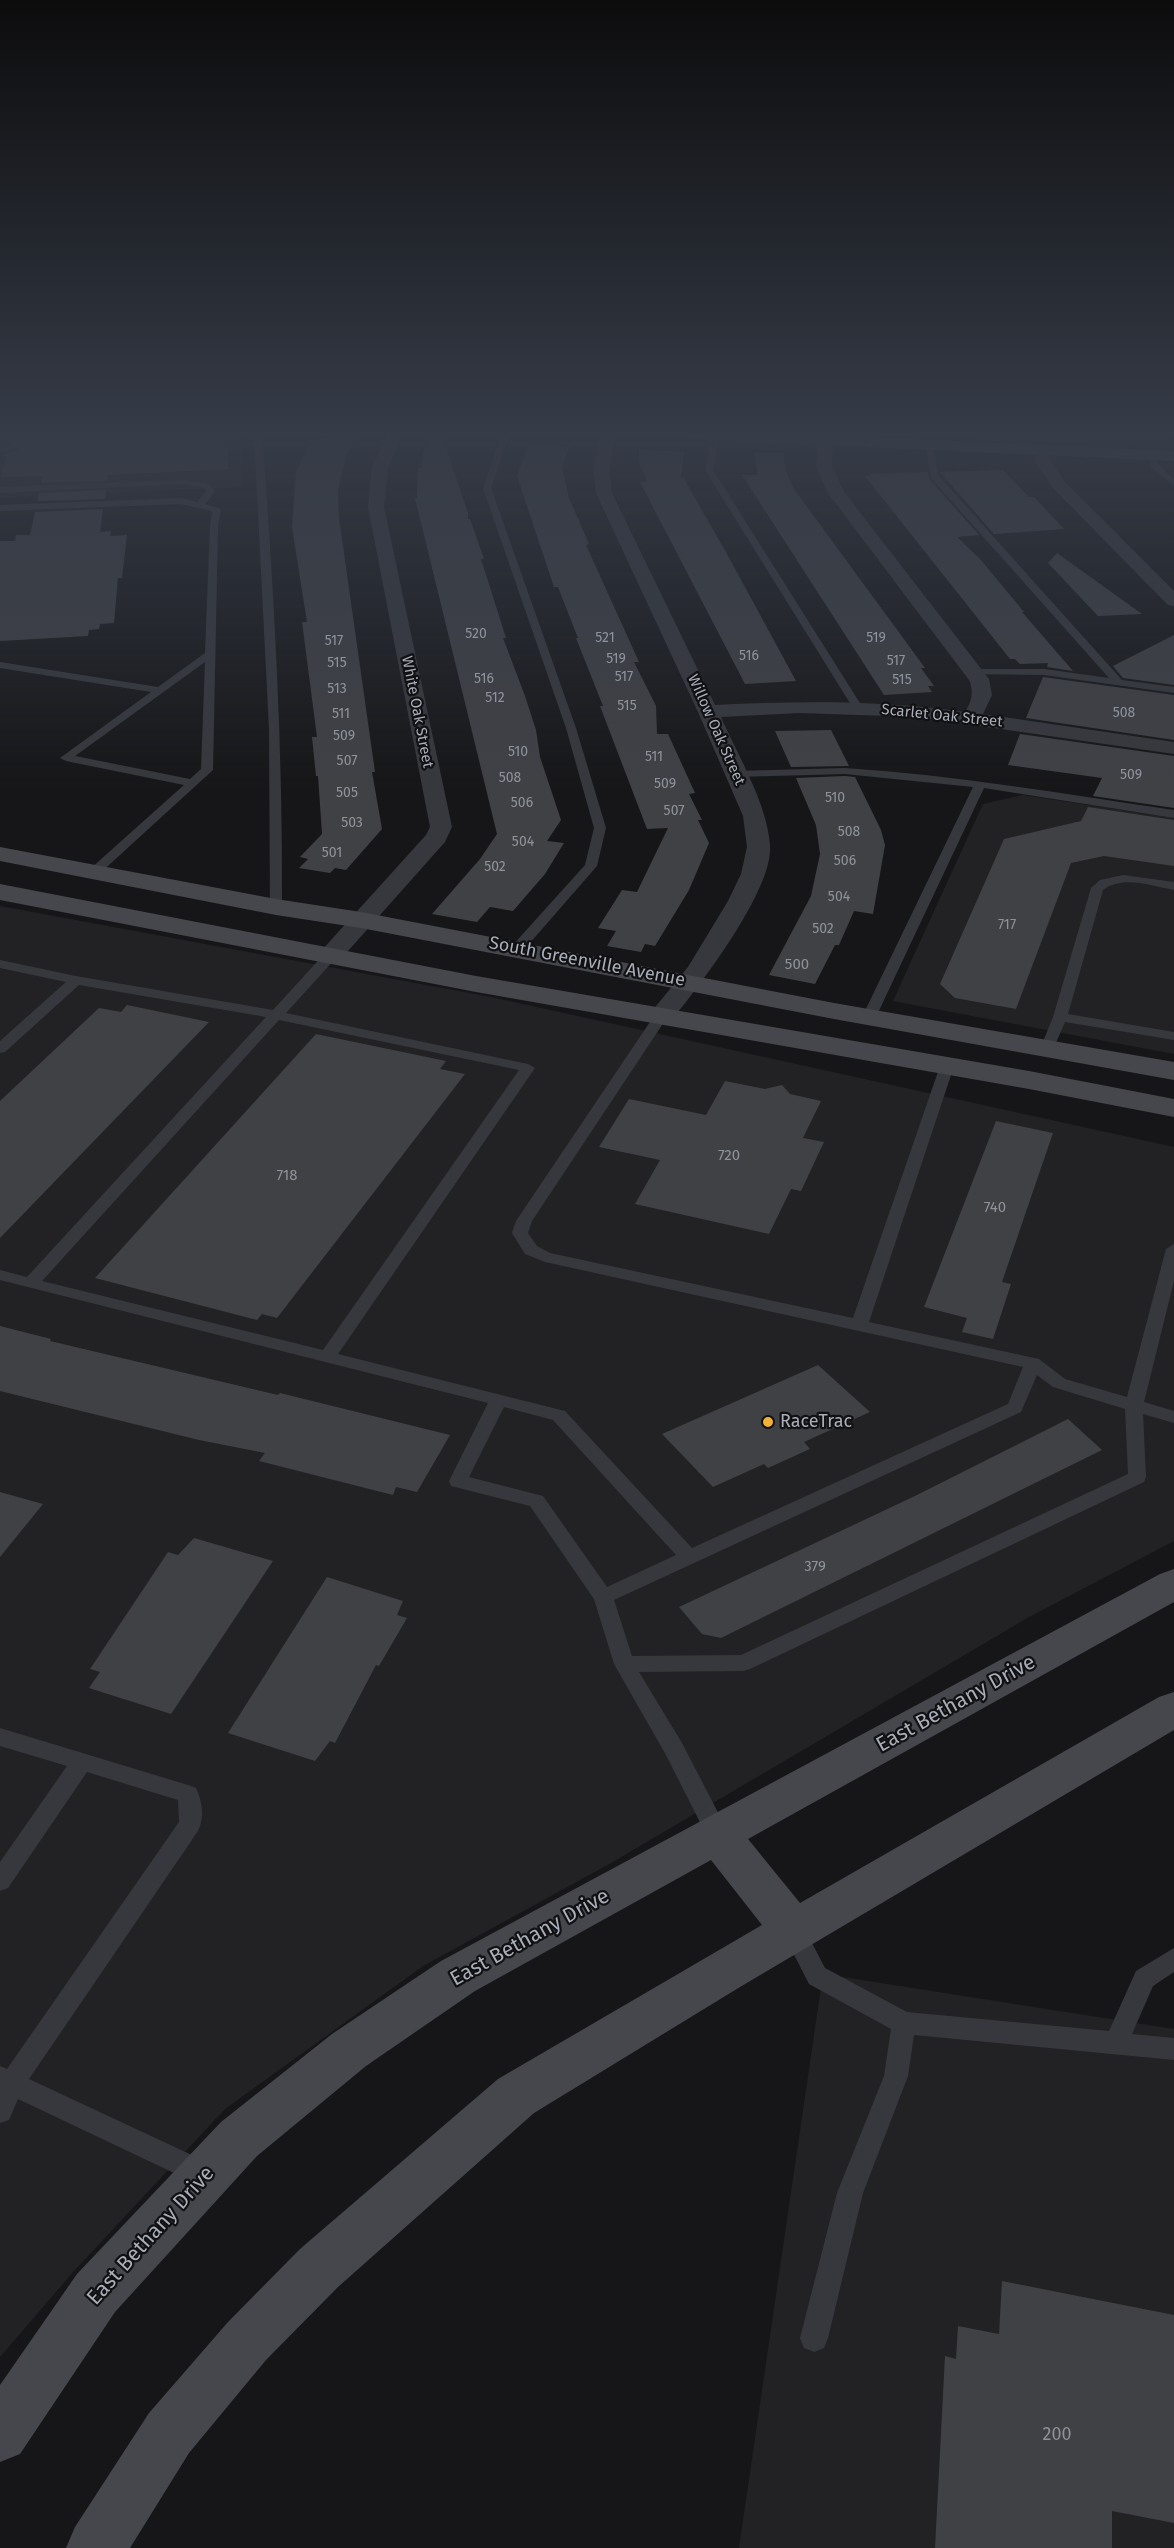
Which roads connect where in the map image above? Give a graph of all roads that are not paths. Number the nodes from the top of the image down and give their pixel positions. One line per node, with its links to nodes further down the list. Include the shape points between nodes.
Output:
1 (213, 552): 11 (lane)
2 (266, 552): 29 (lane)
3 (385, 552): 30 (street, White Oak Street, via 441,827 437,837)
4 (509, 552): 31 (lane, via 571,728 600,828 591,866)
5 (632, 552): 18 (street, Willow Oak Street)
6 (760, 552): 17 (lane)
7 (881, 552): 13 (street)
8 (1002, 552): 14 (lane)
9 (1125, 552): 10 (street)
10 (1174, 601)
11 (210, 654): 15 (lane); 22 (lane, via 207,770)
12 (0, 665): 15 (lane)
13 (973, 672): 14 (lane, via 1044,672); 19 (street, via 984,689 983,699)
14 (1118, 682): 16 (lane)
15 (160, 690): 22 (lane, via 66,758)
16 (1174, 690)
17 (858, 708): 18 (street, Scarlet Oak Street); 19 (street, Scarlet Oak Street)
18 (708, 712): 21 (street, Willow Oak Street)
19 (971, 717): 20 (street, Scarlet Oak Street)
20 (1174, 748)
21 (736, 774): 23 (lane, via 843,771); 35 (street, Willow Oak Street, via 754,816 759,847 753,874)
22 (192, 783): 26 (lane)
23 (980, 785): 24 (lane); 38 (lane)
24 (1174, 814)
25 (0, 854): 26 (main road, South Greenville Avenue)
26 (94, 872): 29 (main road, South Greenville Avenue)
27 (1174, 886): 39 (lane, via 1124,879 1103,881 1097,888)
28 (0, 892): 32 (main road)
29 (276, 908): 30 (main road, South Greenville Avenue)
30 (361, 920): 31 (main road, South Greenville Avenue); 32 (street, White Oak Street)
31 (517, 949): 35 (main road, South Greenville Avenue)
32 (331, 955): 36 (lane); 37 (main road)
33 (0, 964): 34 (lane)
34 (76, 980): 36 (lane); 41 (lane)
35 (689, 982): 37 (street, Willow Oak Street); 38 (main road, South Greenville Avenue)
36 (276, 1015): 48 (lane); 51 (lane, via 528,1068)
37 (661, 1016): 43 (main road); 50 (lane, via 524,1221 520,1233 531,1250 545,1257)
38 (869, 1017): 42 (main road, South Greenville Avenue)
39 (1060, 1017): 40 (lane); 42 (lane)
40 (1174, 1036)
41 (0, 1049)
42 (1047, 1049): 44 (main road, South Greenville Avenue)
43 (947, 1066): 45 (main road); 50 (lane)
44 (1174, 1071)
45 (1174, 1108)
46 (1174, 1249): 49 (lane)
47 (0, 1275): 48 (lane)
48 (31, 1283): 51 (lane)
49 (1169, 1294): 54 (lane)
50 (859, 1325): 52 (lane)
51 (326, 1358): 53 (lane)
52 (1033, 1363): 54 (lane, via 1059,1383); 56 (lane, via 1015,1408)
53 (498, 1401): 56 (lane, via 559,1415); 58 (lane, via 458,1481 536,1501)
54 (1134, 1406): 55 (lane); 59 (lane, via 1137,1477 743,1663)
55 (1174, 1417)
56 (689, 1557): 58 (lane)
57 (1174, 1584): 63 (main road, East Bethany Drive)
58 (603, 1597): 59 (lane)
59 (624, 1664): 63 (lane)
60 (1174, 1709): 65 (main road)
61 (0, 1737): 62 (lane)
62 (82, 1762): 64 (lane); 70 (lane, via 188,1794 190,1824)
63 (718, 1835): 65 (main road); 72 (main road, East Bethany Drive, via 458,1976 349,2050 239,2139)
64 (0, 1881)
65 (794, 1930): 67 (lane, via 817,1976); 75 (main road, via 516,2096 319,2268 247,2341 169,2433)
66 (1174, 1959): 68 (lane, via 1144,1979)
67 (904, 2024): 68 (lane); 73 (lane, via 896,2076 850,2193)
68 (1116, 2043): 69 (lane)
69 (1174, 2049)
70 (7, 2080): 71 (lane); 72 (lane)
71 (0, 2110)
72 (206, 2175): 74 (main road, East Bethany Drive, via 96,2293)
73 (814, 2338)
74 (0, 2434)
75 (96, 2548)

